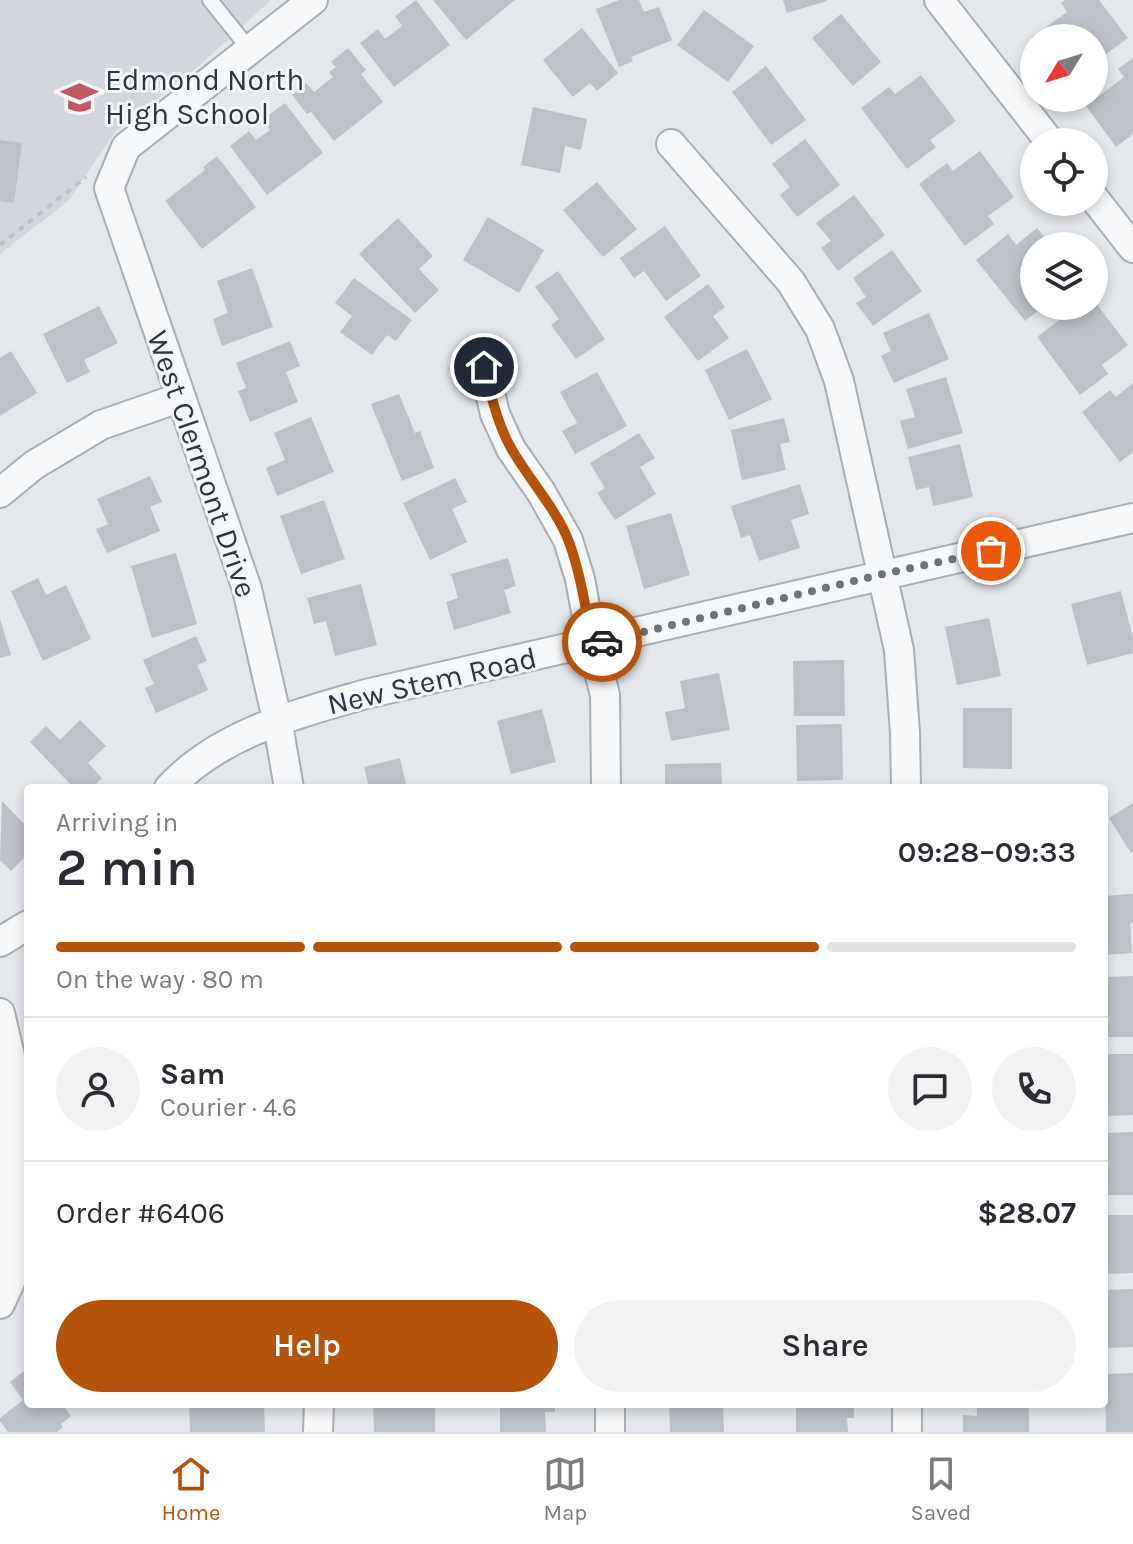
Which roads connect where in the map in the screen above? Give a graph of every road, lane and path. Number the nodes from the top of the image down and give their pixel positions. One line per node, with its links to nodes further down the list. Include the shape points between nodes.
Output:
1 (313, 0): 4 (street)
2 (939, 0): 5 (street)
3 (209, 1): 4 (lane)
4 (250, 50): 12 (street, West Clermont Drive, via 126,147 109,188)
5 (1039, 128)
6 (671, 144): 15 (street, via 791,282 820,329 839,381)
7 (90, 174): 9 (path)
8 (1108, 216): 10 (street)
9 (0, 245)
10 (1133, 248)
11 (484, 367): 16 (street, via 495,414 511,449 568,540)
12 (179, 398): 13 (street, via 101,425 34,465); 17 (street, West Clermont Drive, via 247,589)
13 (0, 493)
14 (1133, 518): 15 (street, New Stem Road)
15 (883, 574): 16 (street, New Stem Road); 21 (street, via 899,650)
16 (592, 644): 17 (street, New Stem Road); 20 (street, via 605,695)
17 (277, 719): 18 (street, New Stem Road, via 225,746); 19 (street, West Clermont Drive)
18 (173, 784)
19 (288, 784)
20 (606, 784)
21 (906, 784)
22 (24, 927): 23 (street)
23 (0, 942)
24 (0, 1013): 25 (street, via 10,1056 14,1157 11,1280)
25 (0, 1304)
26 (319, 1408): 29 (street)
27 (610, 1408): 30 (street)
28 (907, 1408): 31 (street)
29 (318, 1432)
30 (610, 1432)
31 (907, 1432)

